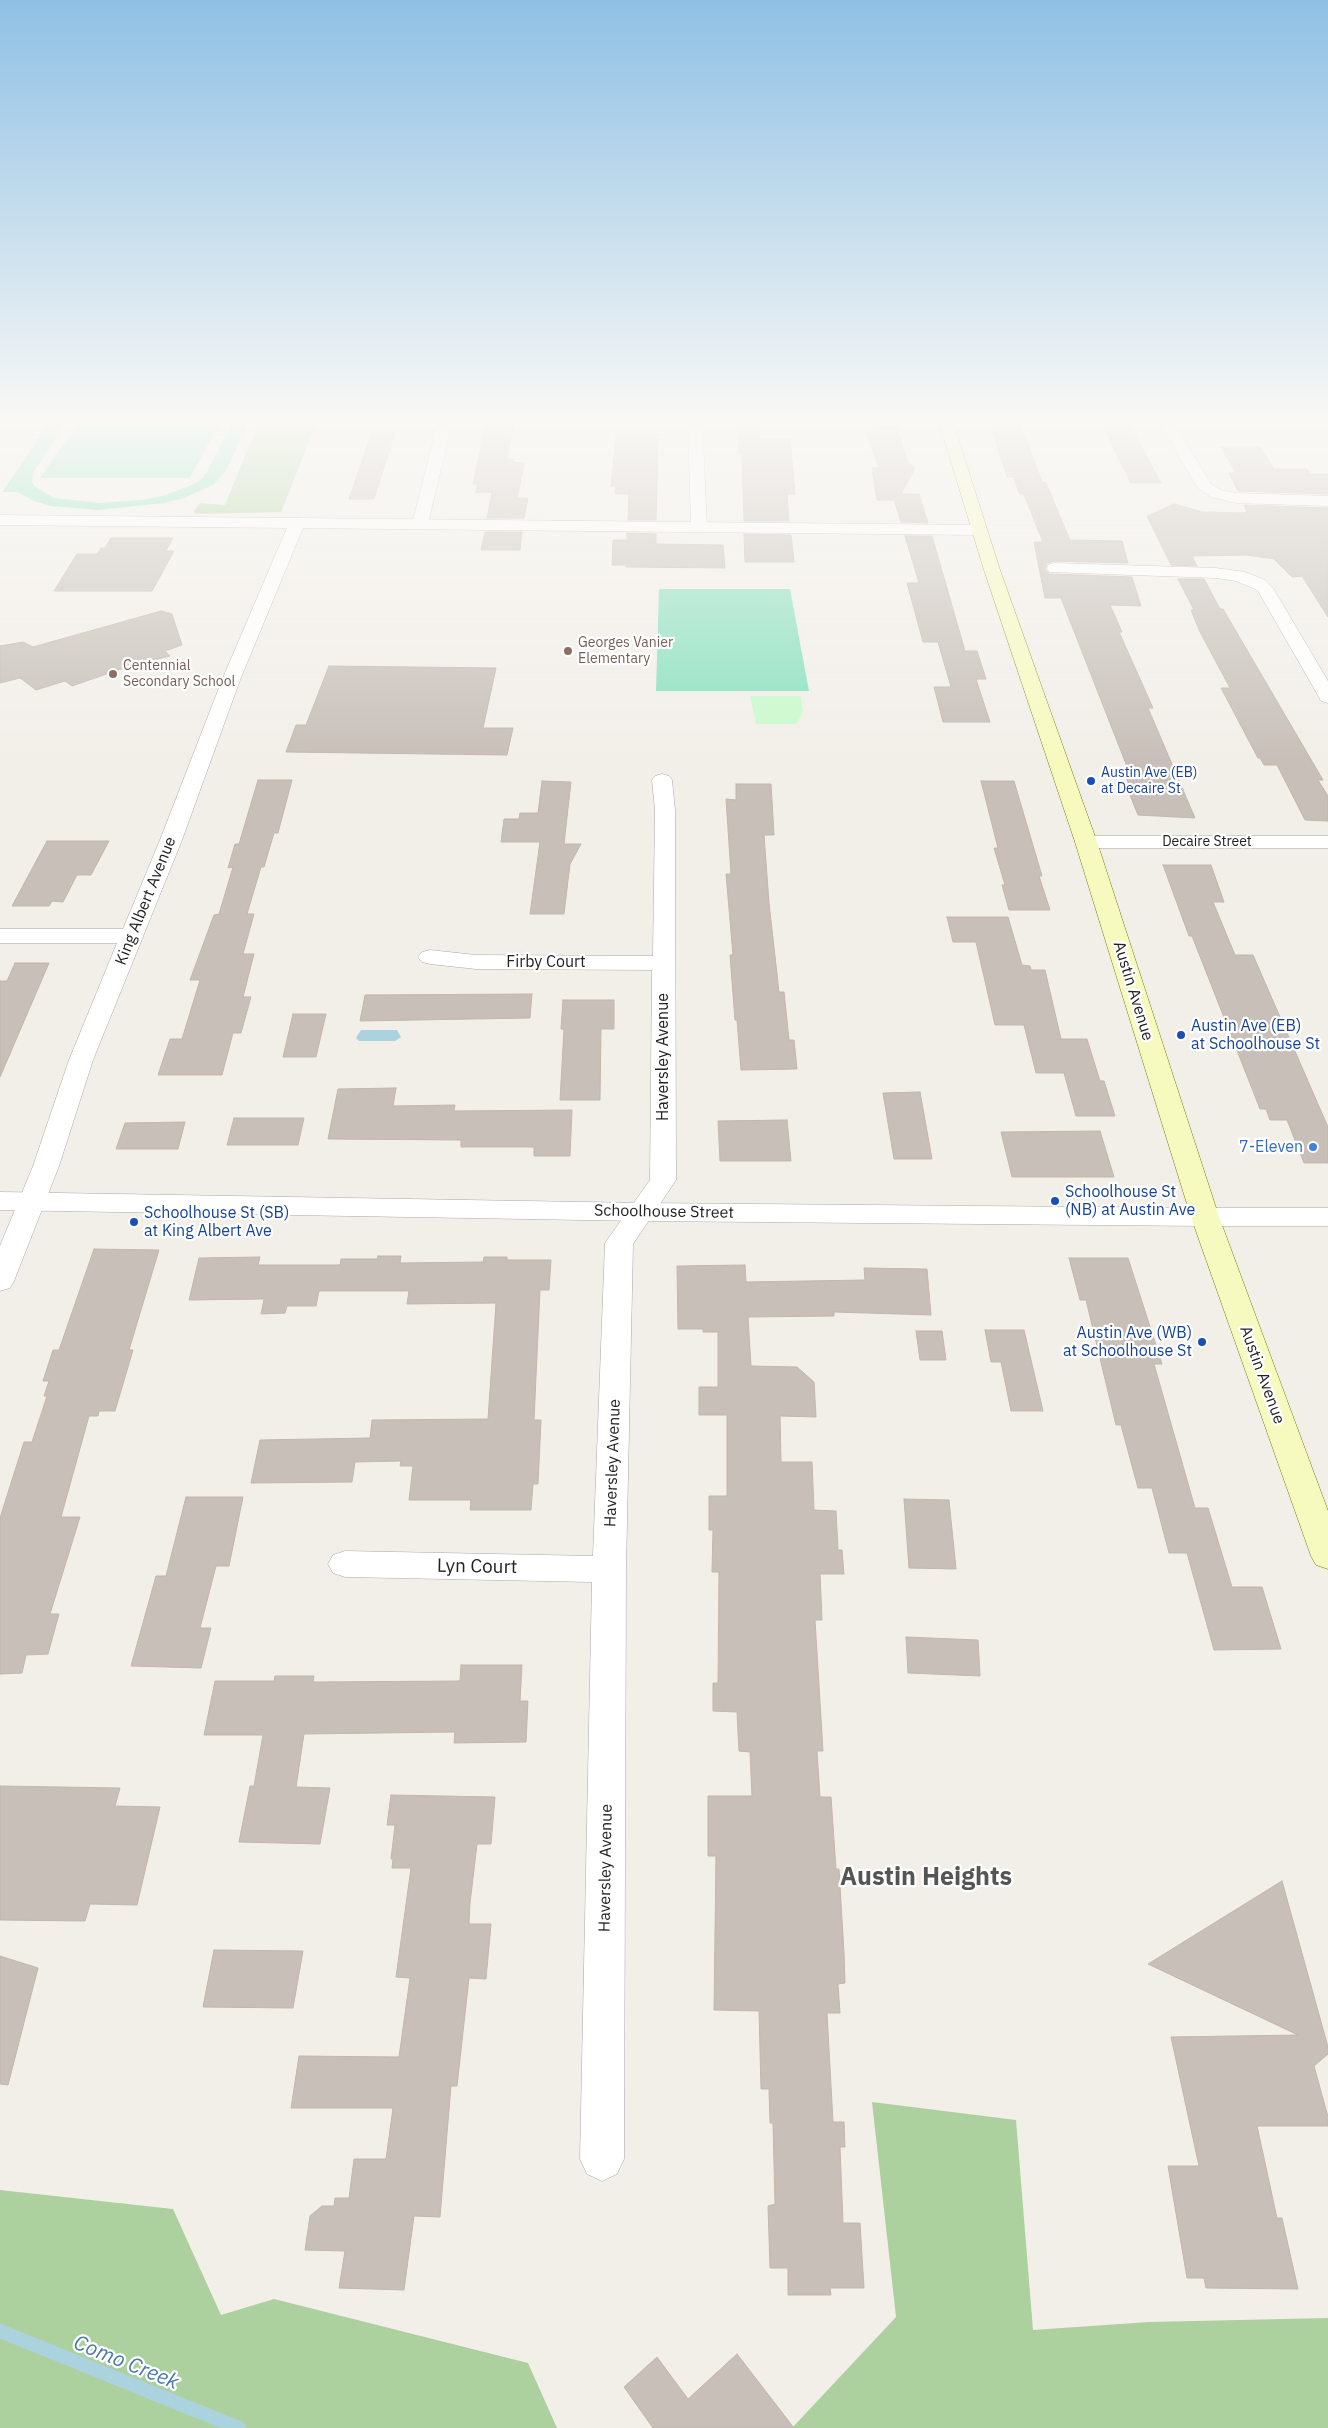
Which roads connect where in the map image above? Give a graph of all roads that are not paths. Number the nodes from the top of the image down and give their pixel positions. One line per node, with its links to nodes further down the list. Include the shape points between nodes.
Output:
1 (292, 535): 9 (street, King Albert Avenue, via 234,671)
2 (980, 535): 6 (main road, Austin Avenue)
3 (1055, 568): 4 (street, via 1216,573 1239,576 1259,584 1265,588)
4 (1328, 697)
5 (662, 780): 11 (street, Haversley Avenue, via 665,810)
6 (1086, 842): 7 (street, Decaire Street); 15 (main road, Austin Avenue)
7 (1328, 842)
8 (0, 936): 9 (street)
9 (133, 936): 13 (street, King Albert Avenue, via 81,1060)
10 (430, 957): 11 (street, Firby Court, via 476,962)
11 (663, 963): 14 (street, Haversley Avenue, via 663,1180)
12 (0, 1201): 13 (street, Schoolhouse Street)
13 (31, 1202): 14 (street, Schoolhouse Street); 17 (street, King Albert Avenue)
14 (641, 1212): 15 (street, Schoolhouse Street); 20 (street, Haversley Avenue, via 619,1243)
15 (1205, 1217): 16 (street, Schoolhouse Street); 18 (main road, Austin Avenue)
16 (1328, 1217)
17 (0, 1281)
18 (1328, 1556)
19 (345, 1564): 20 (street, Lyn Court)
20 (610, 1569): 21 (street, Haversley Avenue)
21 (602, 2159)

